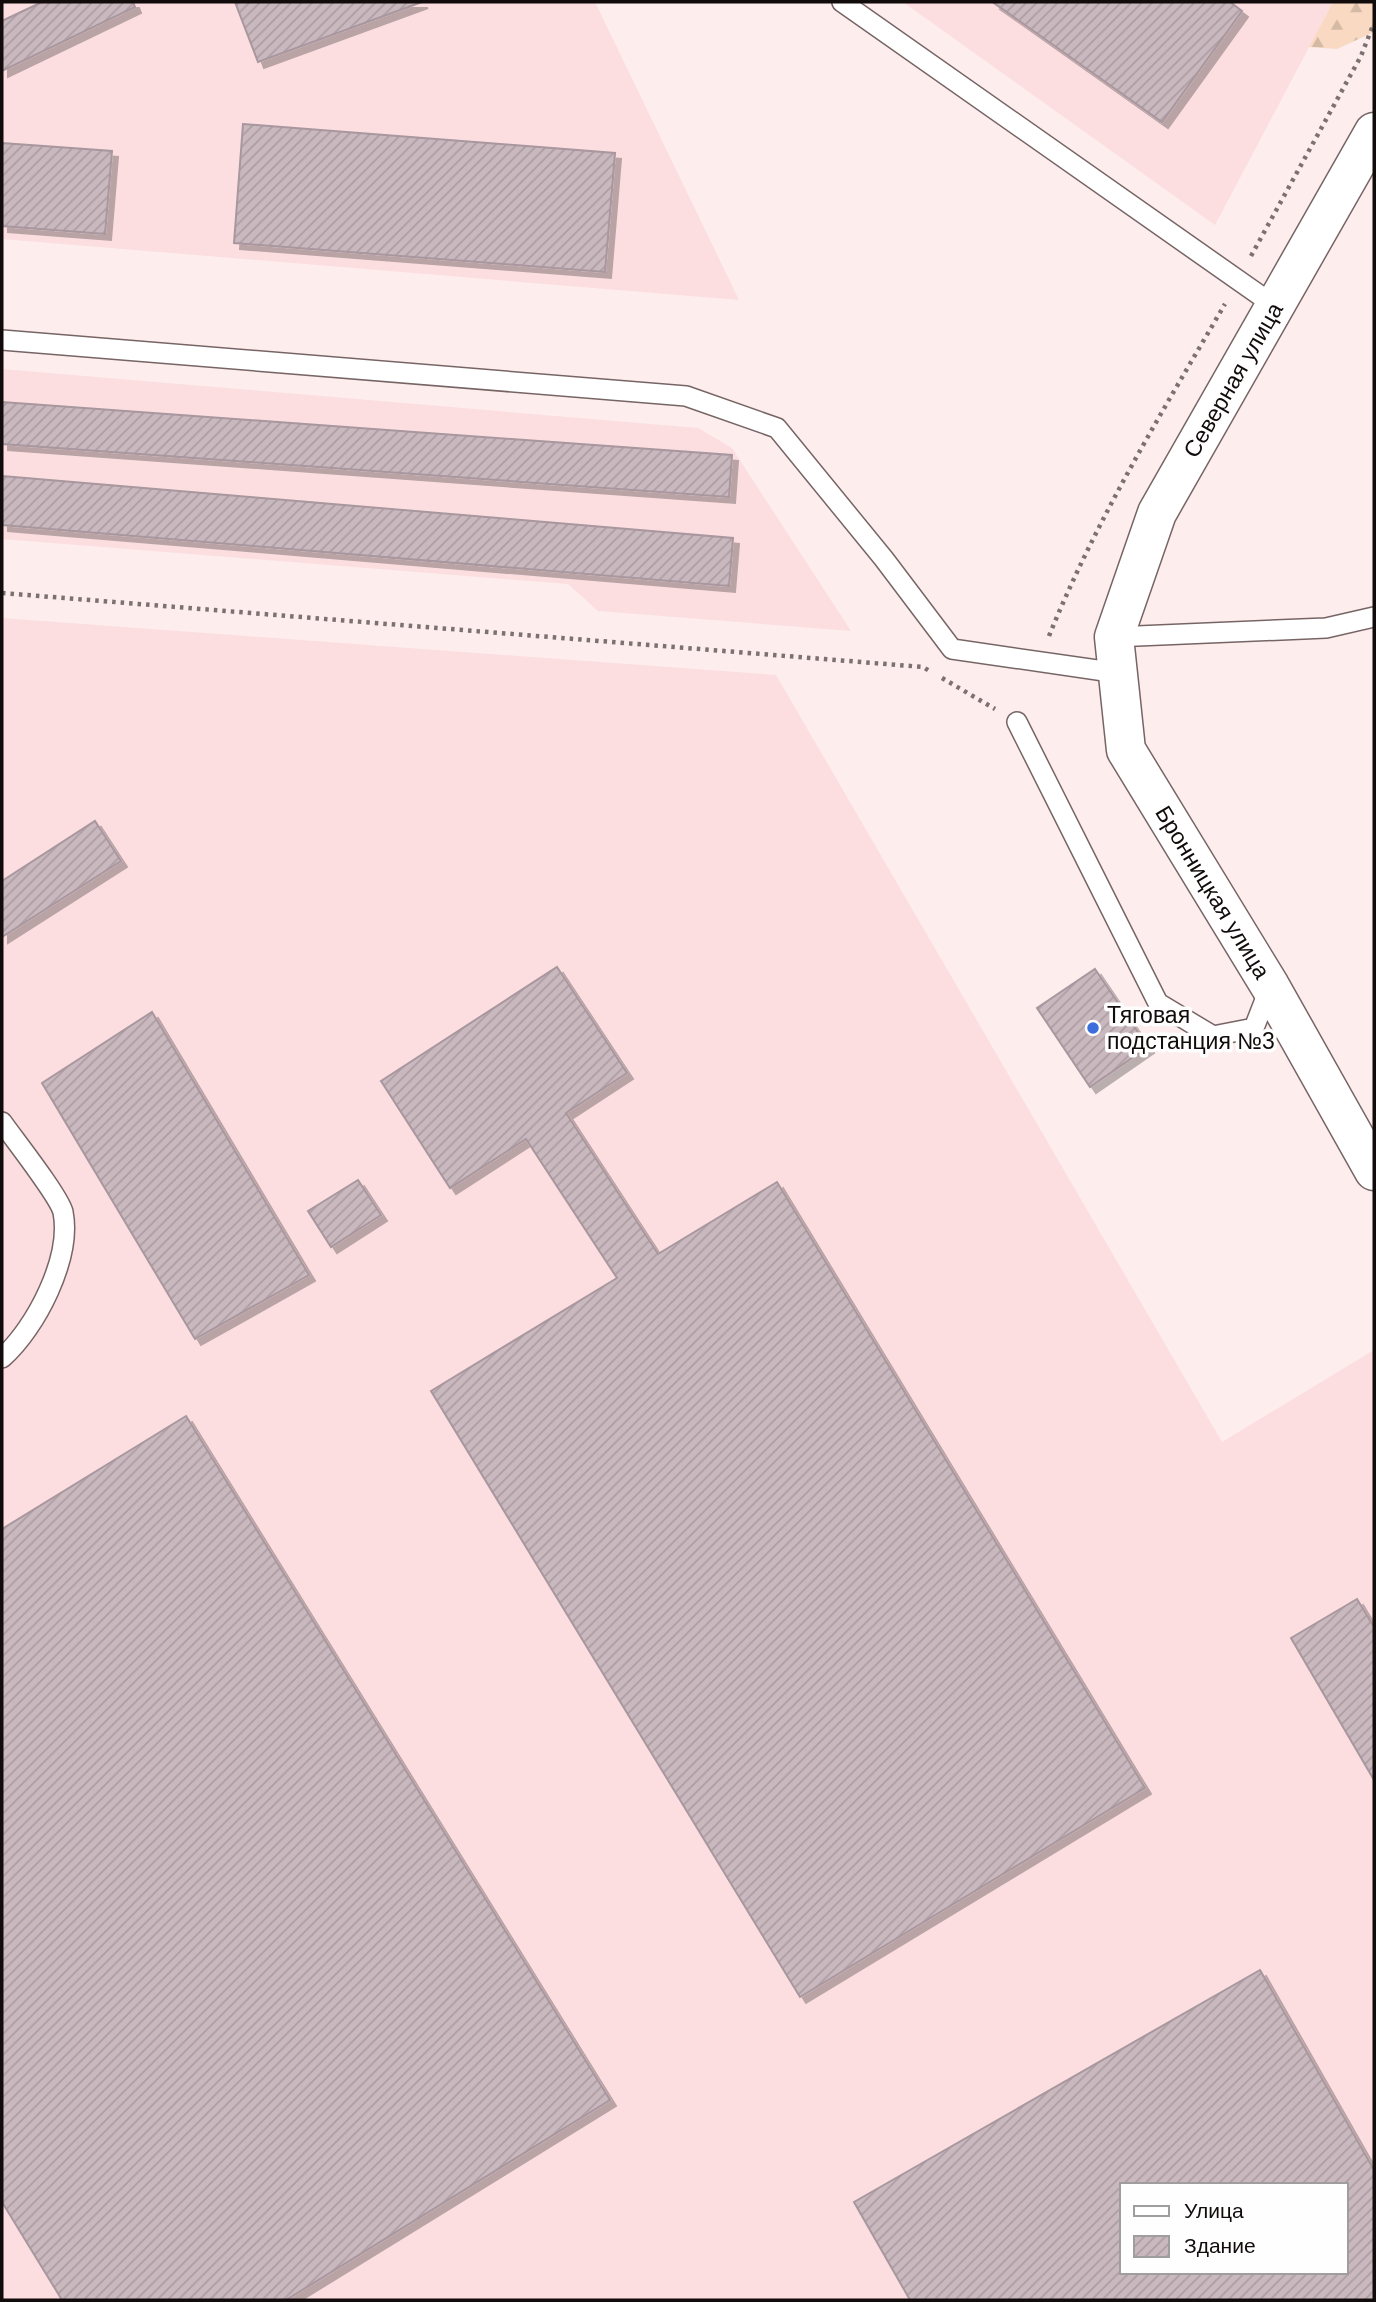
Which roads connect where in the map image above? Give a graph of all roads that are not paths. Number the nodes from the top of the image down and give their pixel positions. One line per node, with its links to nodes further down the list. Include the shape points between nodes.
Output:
1 (842, 2): 3 (lane)
2 (1374, 132): 3 (street, Северная улица)
3 (1275, 306): 6 (street, Северная улица, via 1157,513)
4 (2, 340): 6 (lane, via 686,396 777,428 952,649 1039,661)
5 (1374, 617): 6 (lane, via 1326,628)
6 (1116, 655): 8 (street, Бронницкая улица, via 1126,750)
7 (1017, 722): 8 (lane, via 1158,1003 1213,1036 1254,1028)
8 (1270, 986): 10 (street, Бронницкая улица)
9 (2, 1122): 11 (lane, via 63,1210 63,1246 33,1322)
10 (1374, 1171)
11 (2, 1358)

